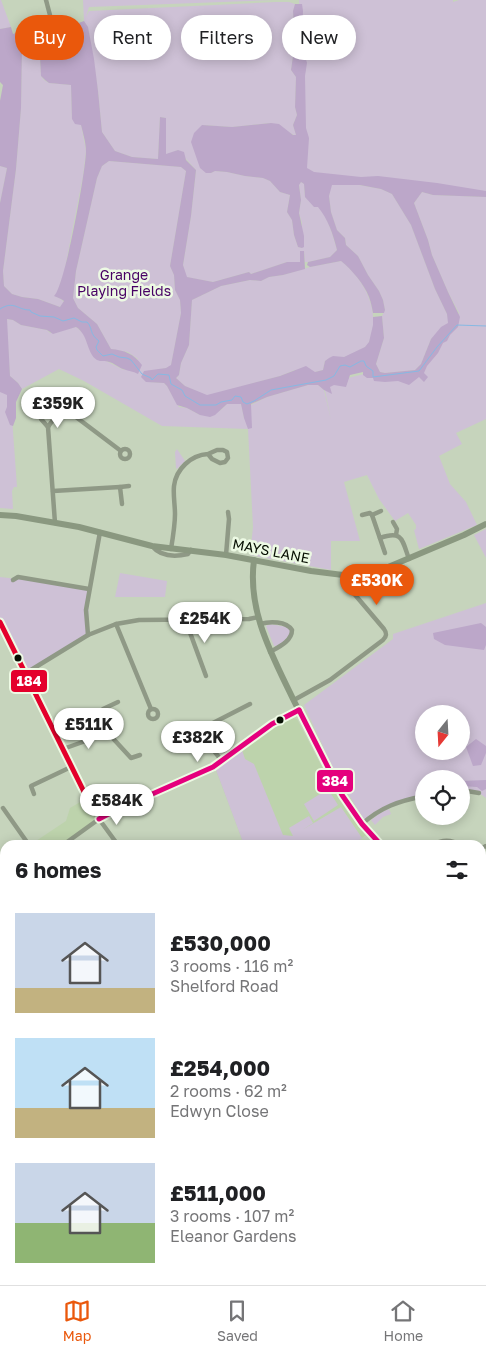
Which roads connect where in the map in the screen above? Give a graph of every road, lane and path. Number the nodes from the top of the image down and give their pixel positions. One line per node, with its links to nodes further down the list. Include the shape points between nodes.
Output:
1 (46, 0): 2 (street)
2 (50, 15)
3 (72, 414): 4 (street, via 59,415); 4 (street, via 72,408 66,401 41,414); 5 (street)
4 (48, 427): 9 (street)
5 (121, 451)
6 (208, 454): 23 (street, via 193,458 176,477)
7 (129, 486): 8 (street)
8 (120, 487): 9 (street); 10 (street)
9 (53, 491): 17 (street)
10 (122, 504)
11 (381, 511): 13 (street)
12 (228, 512): 26 (street)
13 (372, 514): 15 (street); 21 (street)
14 (0, 515): 17 (street, MAYS LANE)
15 (362, 515)
16 (393, 522): 20 (street)
17 (55, 523): 19 (street, MAYS LANE)
18 (486, 524): 27 (street, MAYS LANE)
19 (100, 532): 22 (street, MAYS LANE); 31 (street)
20 (396, 535): 21 (street); 27 (street, via 403,542)
21 (380, 538): 25 (street)
22 (152, 546): 23 (street, MAYS LANE); 24 (street, MAYS LANE, via 156,551 172,556 188,554)
23 (171, 549): 24 (street, MAYS LANE)
24 (191, 550): 26 (street, MAYS LANE)
25 (385, 553)
26 (226, 555): 28 (street, MAYS LANE)
27 (409, 559): 29 (street, MAYS LANE, via 374,573)
28 (254, 560): 29 (street, MAYS LANE); 33 (street)
29 (342, 575): 40 (street, via 345,583 384,629 386,637 330,680)
30 (12, 580): 31 (street, via 18,577)
31 (89, 589): 36 (street, via 86,610)
32 (185, 619): 33 (street); 35 (street); 39 (street)
33 (259, 621): 37 (street); 37 (street, via 289,625 292,630 290,638)
34 (0, 623): 38 (street)
35 (116, 624): 36 (street); 43 (street)
36 (88, 634): 38 (street)
37 (270, 652): 40 (street)
38 (26, 673): 46 (street)
39 (206, 676)
40 (294, 700): 44 (street)
41 (118, 702): 45 (street, via 103,709)
42 (250, 704): 48 (street, via 206,728 212,749)
43 (151, 710)
44 (299, 710): 48 (street, via 272,724); 56 (street, via 335,783)
45 (108, 733): 46 (street); 47 (street, via 131,758)
46 (63, 749): 49 (street)
47 (140, 755)
48 (222, 761): 55 (street)
49 (71, 768): 52 (street, via 31,786); 55 (street)
50 (470, 792): 51 (street)
51 (479, 793)
52 (34, 794)
53 (415, 798): 56 (street, via 379,810)
54 (3, 808): 57 (street)
55 (99, 819): 58 (street); 59 (street)
56 (362, 824): 60 (street)
57 (25, 840)
58 (70, 840)
59 (114, 840)
60 (376, 840)

